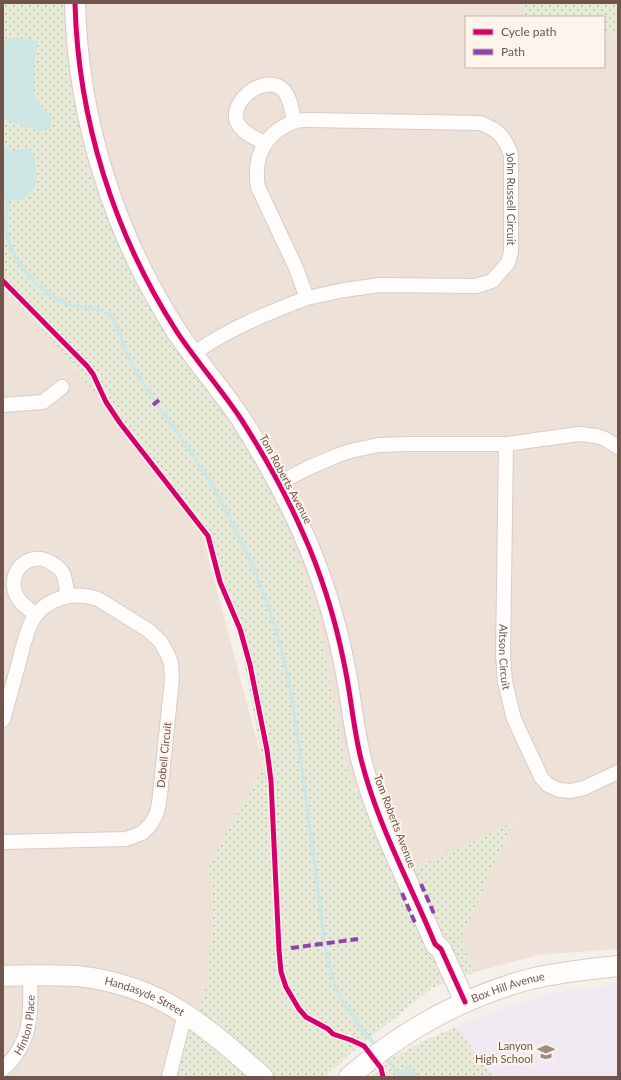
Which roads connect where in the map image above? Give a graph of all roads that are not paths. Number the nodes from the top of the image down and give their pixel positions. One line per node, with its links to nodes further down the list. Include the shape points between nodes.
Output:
1 (75, 3): 5 (street, Tom Roberts Avenue, via 85,103 97,156 114,207 148,283)
2 (294, 122): 3 (street, John Russell Circuit, via 274,133); 3 (street, via 284,91 273,85 260,86 248,93 238,108 239,124 243,130); 4 (street, John Russell Circuit, via 309,120 480,123 493,128 503,137 511,155 511,252 508,262 492,281 476,286 380,286)
3 (264, 144): 4 (street, John Russell Circuit, via 258,158 258,187 296,268)
4 (307, 298): 5 (street, John Russell Circuit, via 242,325)
5 (193, 354): 10 (street, Tom Roberts Avenue, via 240,418)
6 (62, 387): 7 (street, via 43,402)
7 (3, 405)
8 (506, 444): 9 (street, via 579,434 597,436); 10 (street, via 379,445 336,456); 14 (street, Altson Circuit, via 503,655 504,682 514,719 541,777 553,788 571,791 584,788)
9 (618, 447)
10 (279, 483): 19 (street, Tom Roberts Avenue, via 303,532 331,609 344,663 361,757 372,795 435,944 441,949)
11 (68, 596): 12 (street, Dobell Circuit, via 54,601); 12 (street, via 62,572 57,567 40,558 26,562 14,576 15,591 23,604); 15 (street, Dobell Circuit, via 76,595 98,600 148,630 160,641 168,655 172,680 159,804 156,815 142,833 126,839)
12 (36, 615): 13 (street, Dobell Circuit, via 27,633)
13 (3, 720)
14 (618, 772)
15 (3, 842)
16 (618, 966): 19 (street, Box Hill Avenue, via 530,980)
17 (30, 975): 18 (street, Handasyde Street); 20 (street, Handasyde Street, via 77,976 111,982 142,992); 21 (street, Hinton Place, via 31,1014 28,1031 20,1048)
18 (3, 976)
19 (461, 1004): 24 (street, Box Hill Avenue, via 413,1029)
20 (185, 1014): 22 (street); 23 (street, Handasyde Street)
21 (3, 1069)
22 (169, 1077)
23 (264, 1077)
24 (349, 1077)

